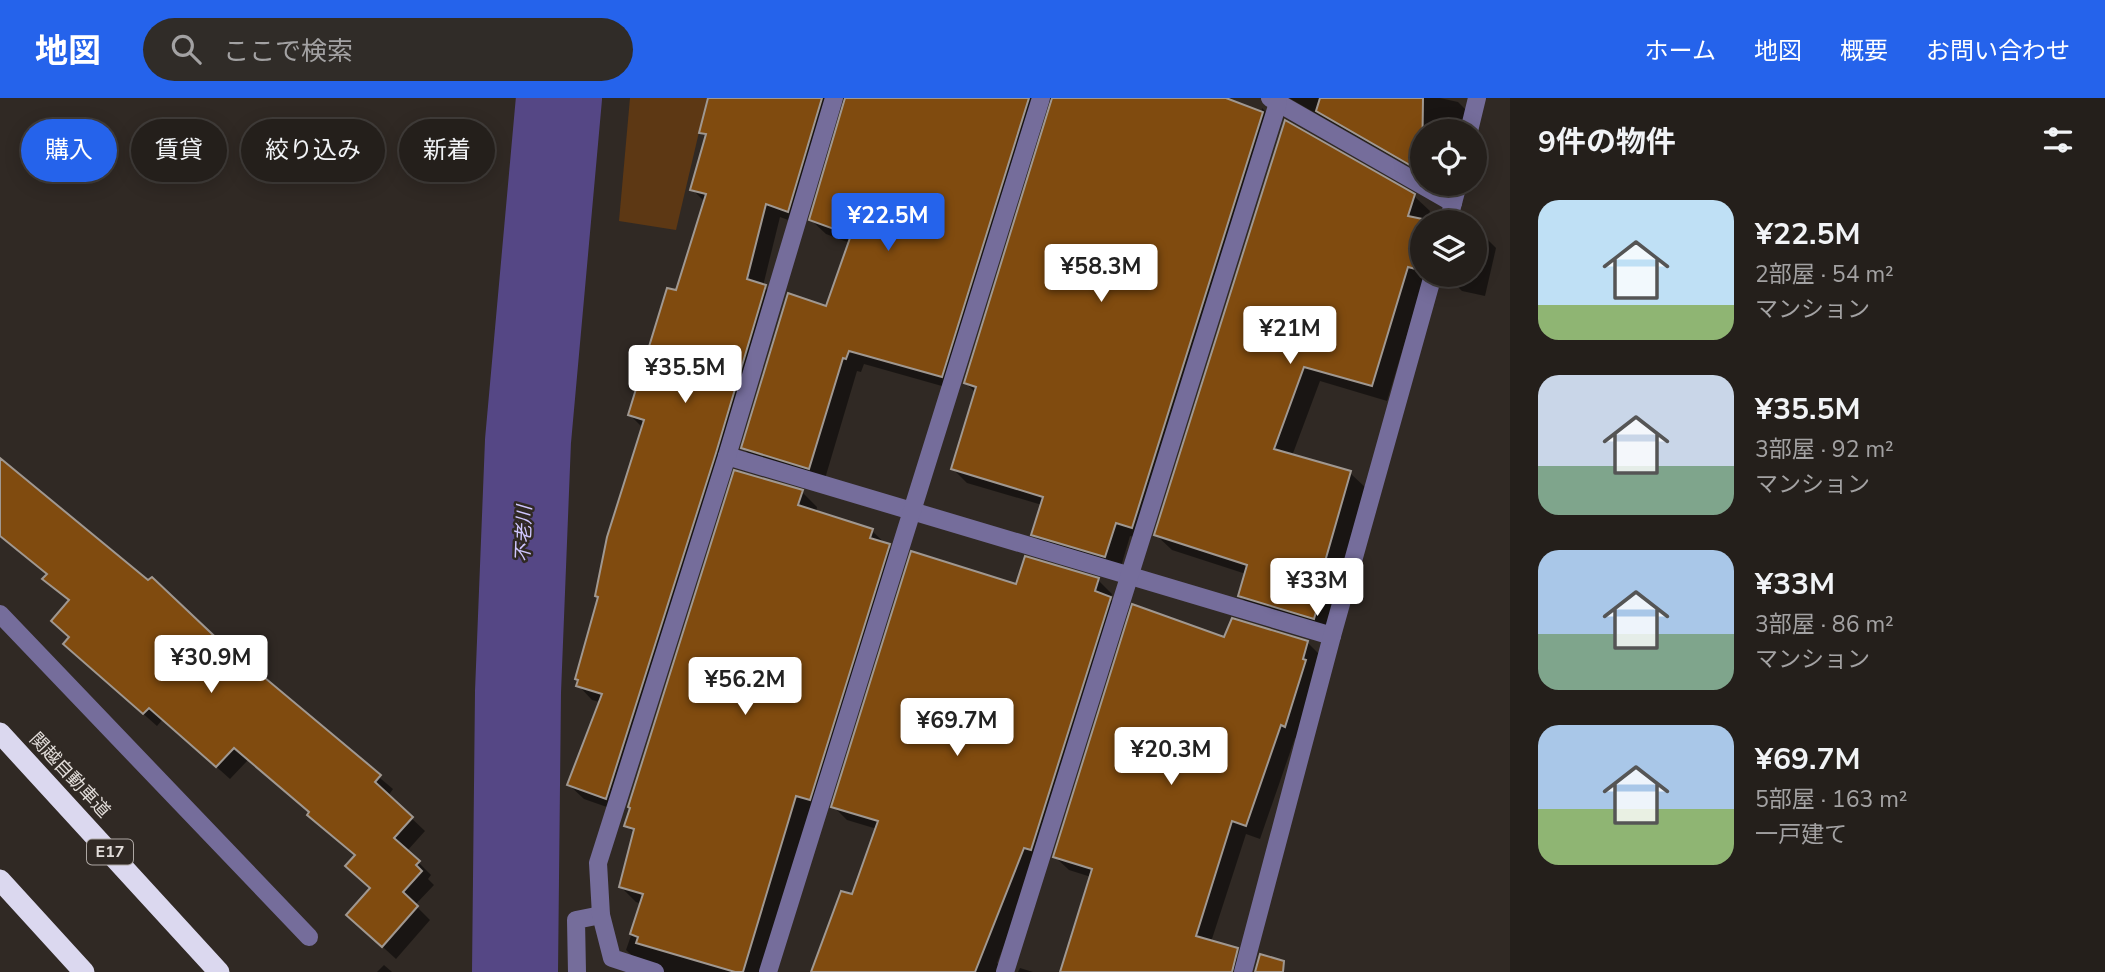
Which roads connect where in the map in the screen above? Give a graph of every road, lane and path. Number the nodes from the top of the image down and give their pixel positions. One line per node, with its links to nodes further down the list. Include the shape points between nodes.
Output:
1 (834, 98): 10 (street)
2 (1041, 98): 11 (street)
3 (1476, 98): 5 (street)
4 (1274, 100): 7 (street); 12 (street)
5 (1472, 119)
6 (1455, 196): 7 (street)
7 (1453, 203): 8 (street)
8 (1451, 210)
9 (1430, 287): 14 (street)
10 (727, 456): 11 (street); 17 (street, via 598,863)
11 (913, 511): 12 (street); 23 (street)
12 (1129, 576): 14 (street); 24 (street)
13 (0, 614): 18 (street)
14 (1332, 636): 25 (street)
15 (0, 733): 20 (highway, 関越自動車道 / E17)
16 (0, 880): 19 (highway)
17 (601, 915): 21 (street, via 576,920); 22 (street, via 612,958)
18 (309, 937)
19 (84, 972)
20 (219, 972)
21 (577, 972)
22 (656, 972)
23 (768, 972)
24 (1005, 972)
25 (1243, 972)

